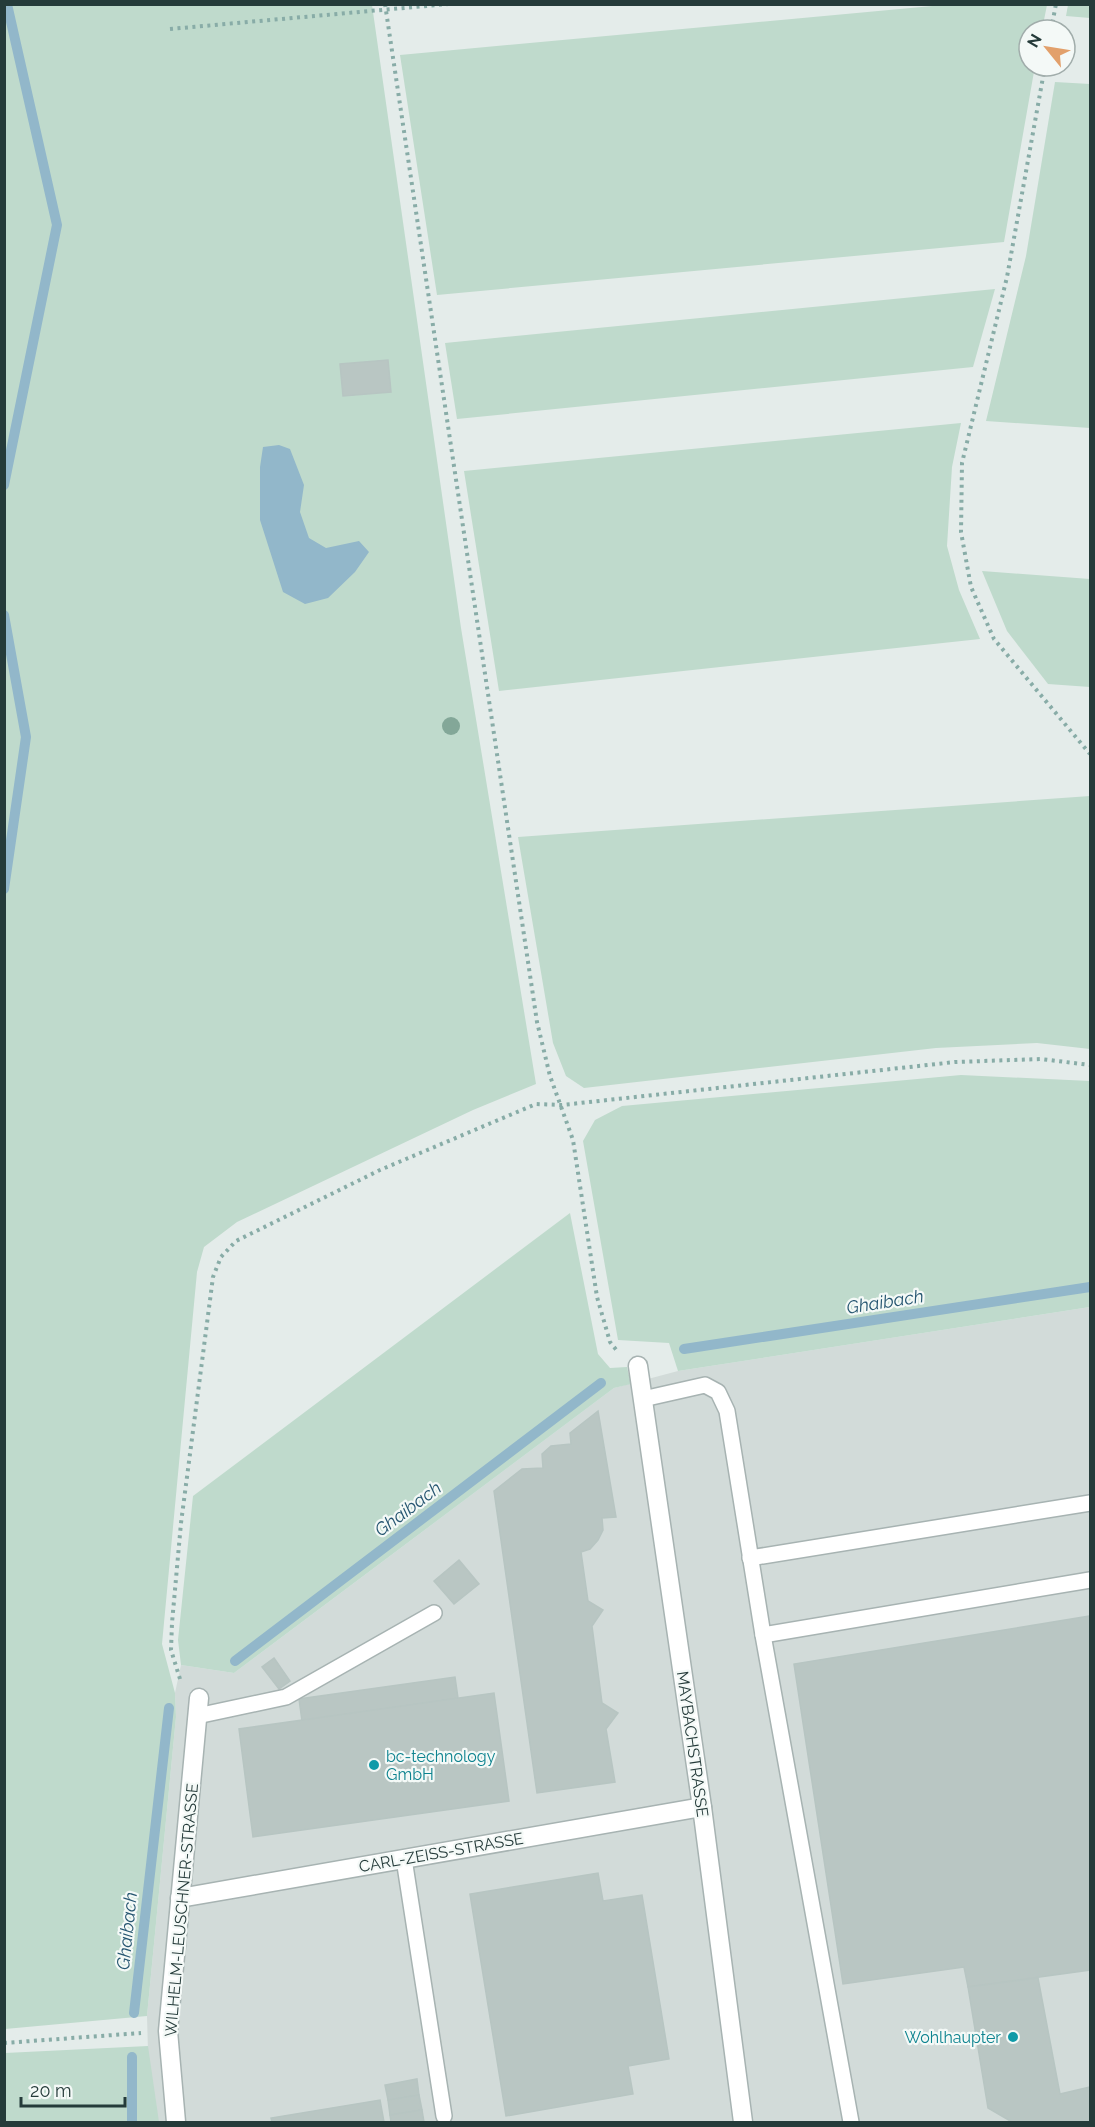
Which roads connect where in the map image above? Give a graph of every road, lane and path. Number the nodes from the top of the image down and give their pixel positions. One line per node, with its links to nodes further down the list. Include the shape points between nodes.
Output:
1 (385, 4): 3 (path)
2 (448, 4): 3 (path)
3 (386, 10): 4 (path); 8 (path, via 537,1022 550,1076)
4 (170, 29)
5 (1043, 78): 6 (path, via 1007,277 962,463 961,532 970,586 994,639)
6 (1090, 754)
7 (1090, 1065): 8 (path, via 1041,1059 955,1062)
8 (562, 1105): 9 (path, via 573,1140 605,1326 610,1342); 16 (path, via 536,1104 518,1110 380,1170 246,1234 220,1257 213,1277 183,1512 171,1650 179,1677)
9 (638, 1366): 10 (street, MAYBACHSTRASSE)
10 (643, 1399): 12 (lane, via 705,1385 718,1392 727,1410); 17 (street, MAYBACHSTRASSE)
11 (1090, 1503): 12 (lane)
12 (750, 1558): 15 (lane)
13 (1090, 1580): 15 (lane)
14 (434, 1613): 16 (lane, via 286,1697)
15 (763, 1635): 25 (lane)
16 (198, 1707): 19 (street, WILHELM-LEUSCHNER-STRASSE)
17 (702, 1807): 18 (street, CARL-ZEISS-STRASSE); 24 (street, MAYBACHSTRASSE)
18 (404, 1858): 19 (street, CARL-ZEISS-STRASSE); 22 (lane)
19 (180, 1898): 20 (street, WILHELM-LEUSCHNER-STRASSE)
20 (168, 2031): 21 (path); 23 (street, WILHELM-LEUSCHNER-STRASSE)
21 (4, 2043)
22 (444, 2116)
23 (176, 2122)
24 (739, 2122)
25 (852, 2122)

